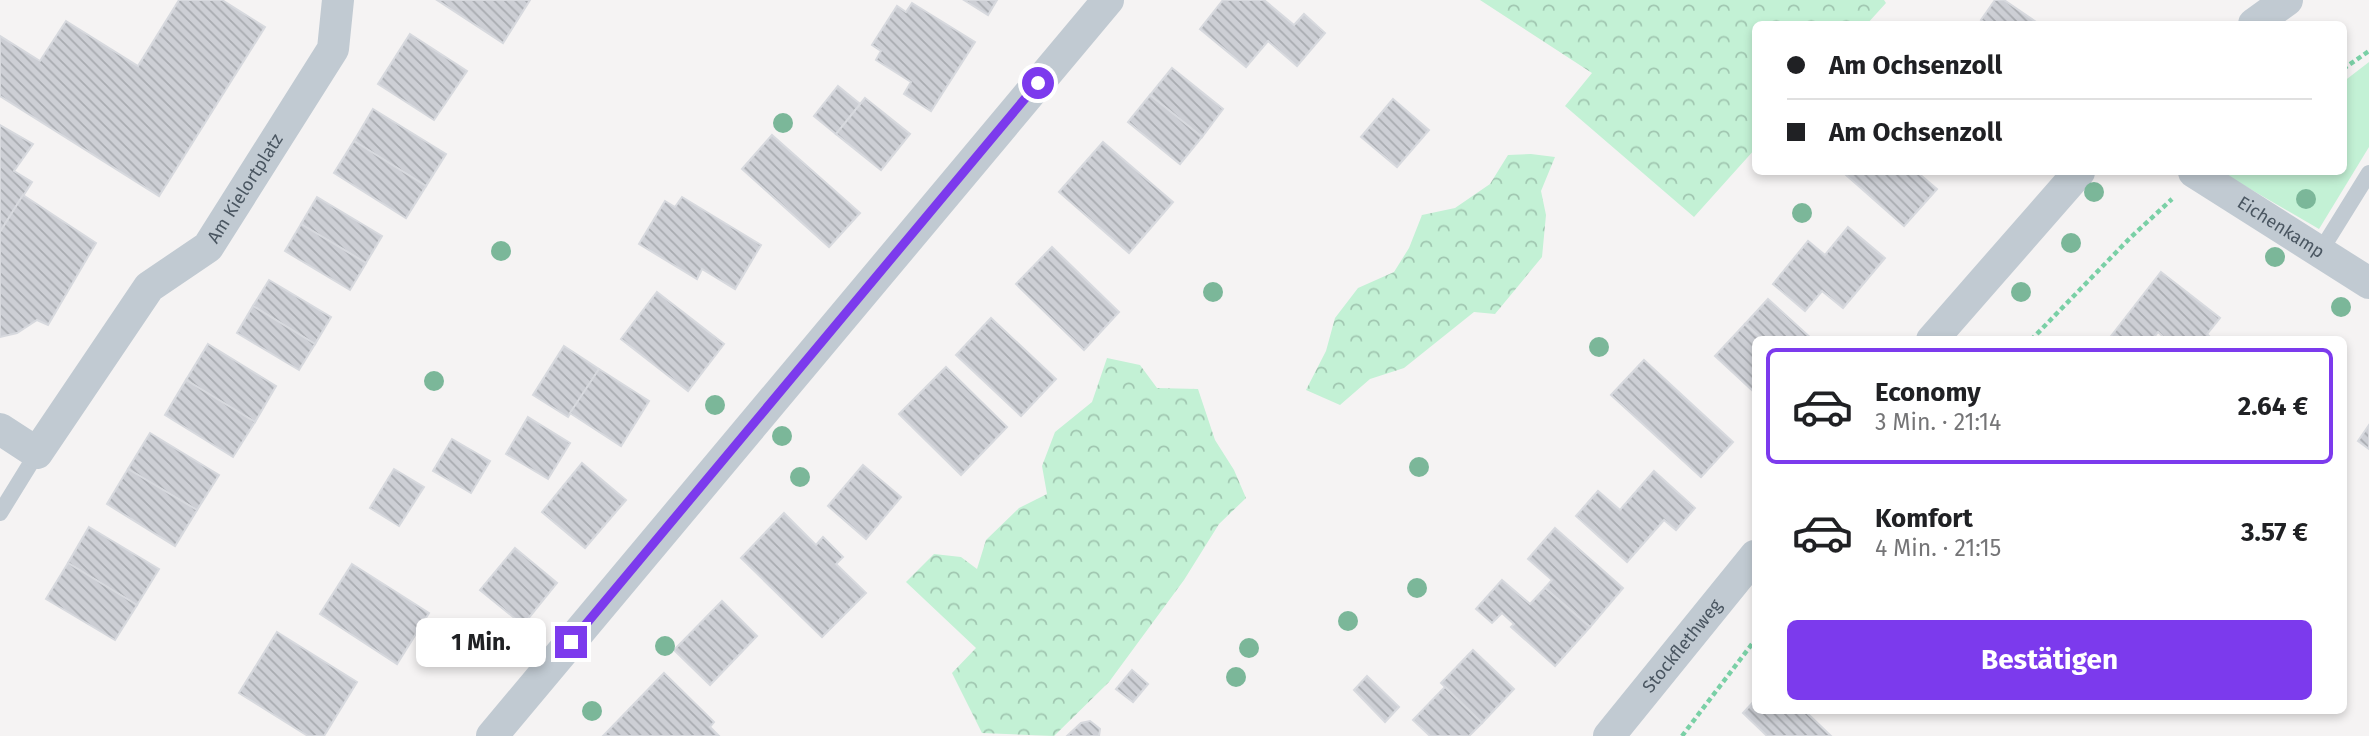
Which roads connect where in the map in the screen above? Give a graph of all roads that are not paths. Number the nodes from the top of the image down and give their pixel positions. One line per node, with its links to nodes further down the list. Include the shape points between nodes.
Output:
1 (338, 0): 12 (street, Am Kielortplatz, via 333,49 208,247 149,286)
2 (1108, 0): 15 (street)
3 (2287, 0): 4 (street)
4 (2258, 21)
5 (2369, 173): 8 (lane)
6 (2076, 175): 10 (street)
7 (2199, 175): 8 (street, Eichenkamp)
8 (2320, 252): 9 (street, Eichenkamp)
9 (2369, 284)
10 (1936, 336)
11 (0, 429): 12 (street)
12 (37, 453): 13 (lane, Am Kielortplatz)
13 (0, 513)
14 (1752, 560): 16 (street, Stockflethweg)
15 (492, 736)
16 (1609, 736)

